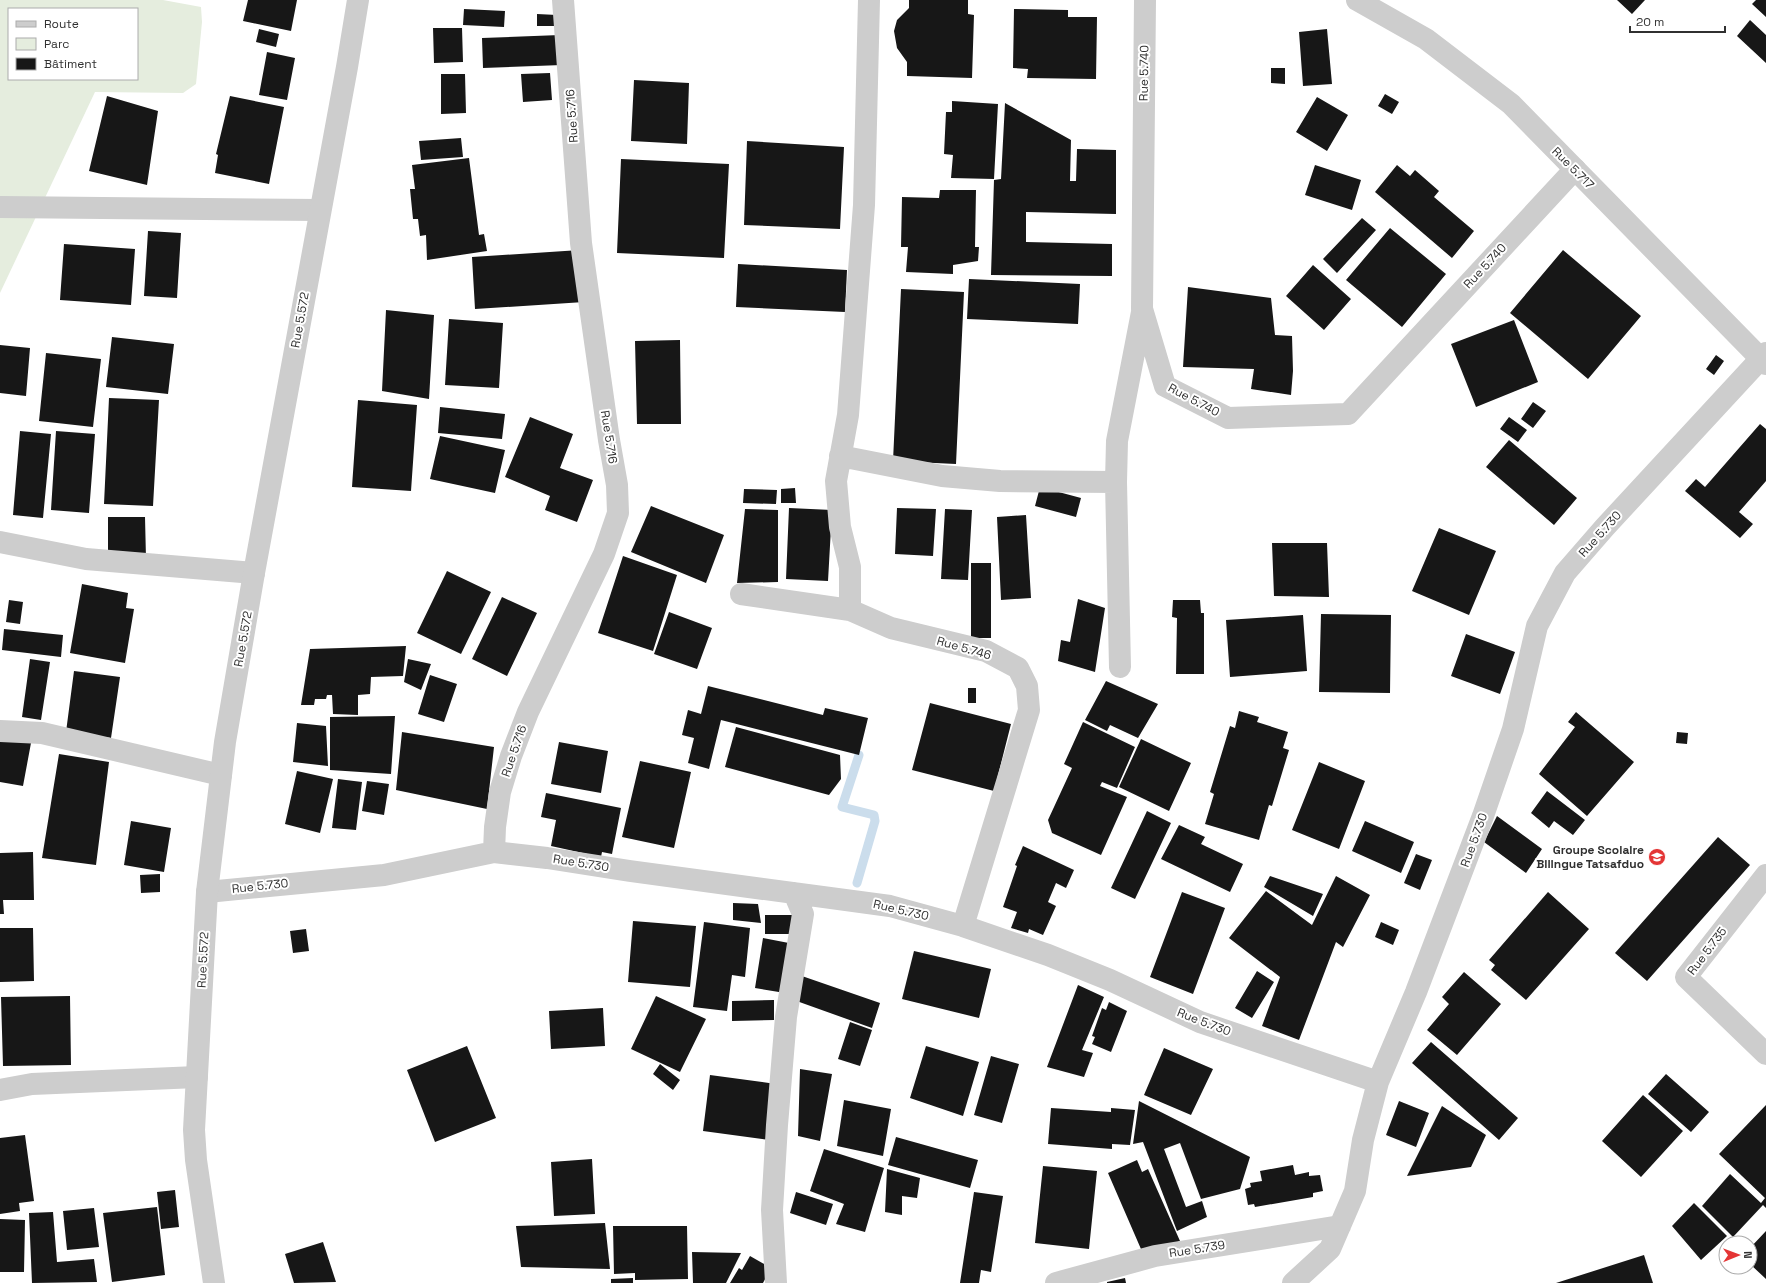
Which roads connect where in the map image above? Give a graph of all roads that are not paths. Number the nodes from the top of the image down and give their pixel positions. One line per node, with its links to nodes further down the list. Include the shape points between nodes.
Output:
1 (358, 0): 8 (street, Rue 5.572)
2 (563, 0): 20 (street, Rue 5.716, via 582,243 617,485 618,513 604,554 528,712 511,756 500,792)
3 (869, 0): 11 (street, via 864,205 848,415)
4 (1145, 0): 9 (street, Rue 5.740)
5 (1357, 0): 6 (street, Rue 5.717, via 1426,39 1505,100)
6 (1575, 169): 9 (street, Rue 5.740, via 1348,414 1228,418 1165,386); 10 (street, Rue 5.717)
7 (0, 207): 8 (street)
8 (320, 210): 14 (street, Rue 5.572)
9 (1142, 309): 12 (street, via 1117,441)
10 (1764, 359): 27 (street, Rue 5.730, via 1565,573 1537,626 1513,729 1483,816 1416,992)
11 (840, 456): 12 (street, via 942,476 1000,481); 16 (street, via 836,481 840,527 850,568)
12 (1116, 482): 17 (street)
13 (0, 542): 14 (street, via 86,559)
14 (254, 573): 19 (street, Rue 5.572)
15 (741, 594): 16 (street, Rue 5.746)
16 (850, 610): 24 (street, Rue 5.746, via 891,628 986,651 1018,668 1027,686 1029,710)
17 (1120, 667)
18 (0, 731): 19 (street, via 42,733)
19 (221, 775): 22 (street, Rue 5.572)
20 (494, 852): 22 (street, Rue 5.730, via 384,875); 23 (street, Rue 5.730)
21 (1766, 875): 25 (street, Rue 5.735, via 1686,977)
22 (207, 892): 26 (street, Rue 5.572)
23 (794, 893): 24 (street, Rue 5.730, via 890,906); 31 (street, via 803,914 786,1016 777,1125 772,1210)
24 (963, 926): 27 (street, Rue 5.730, via 1055,957 1200,1022)
25 (1766, 1054)
26 (197, 1077): 28 (street, via 46,1083); 30 (street, Rue 5.572, via 194,1130 196,1160)
27 (1378, 1082): 29 (street, via 1363,1140 1355,1191)
28 (0, 1090)
29 (1340, 1226): 32 (street, Rue 5.739, via 1155,1256); 33 (street, via 1330,1249)
30 (214, 1283)
31 (776, 1283)
32 (1056, 1283)
33 (1293, 1283)

